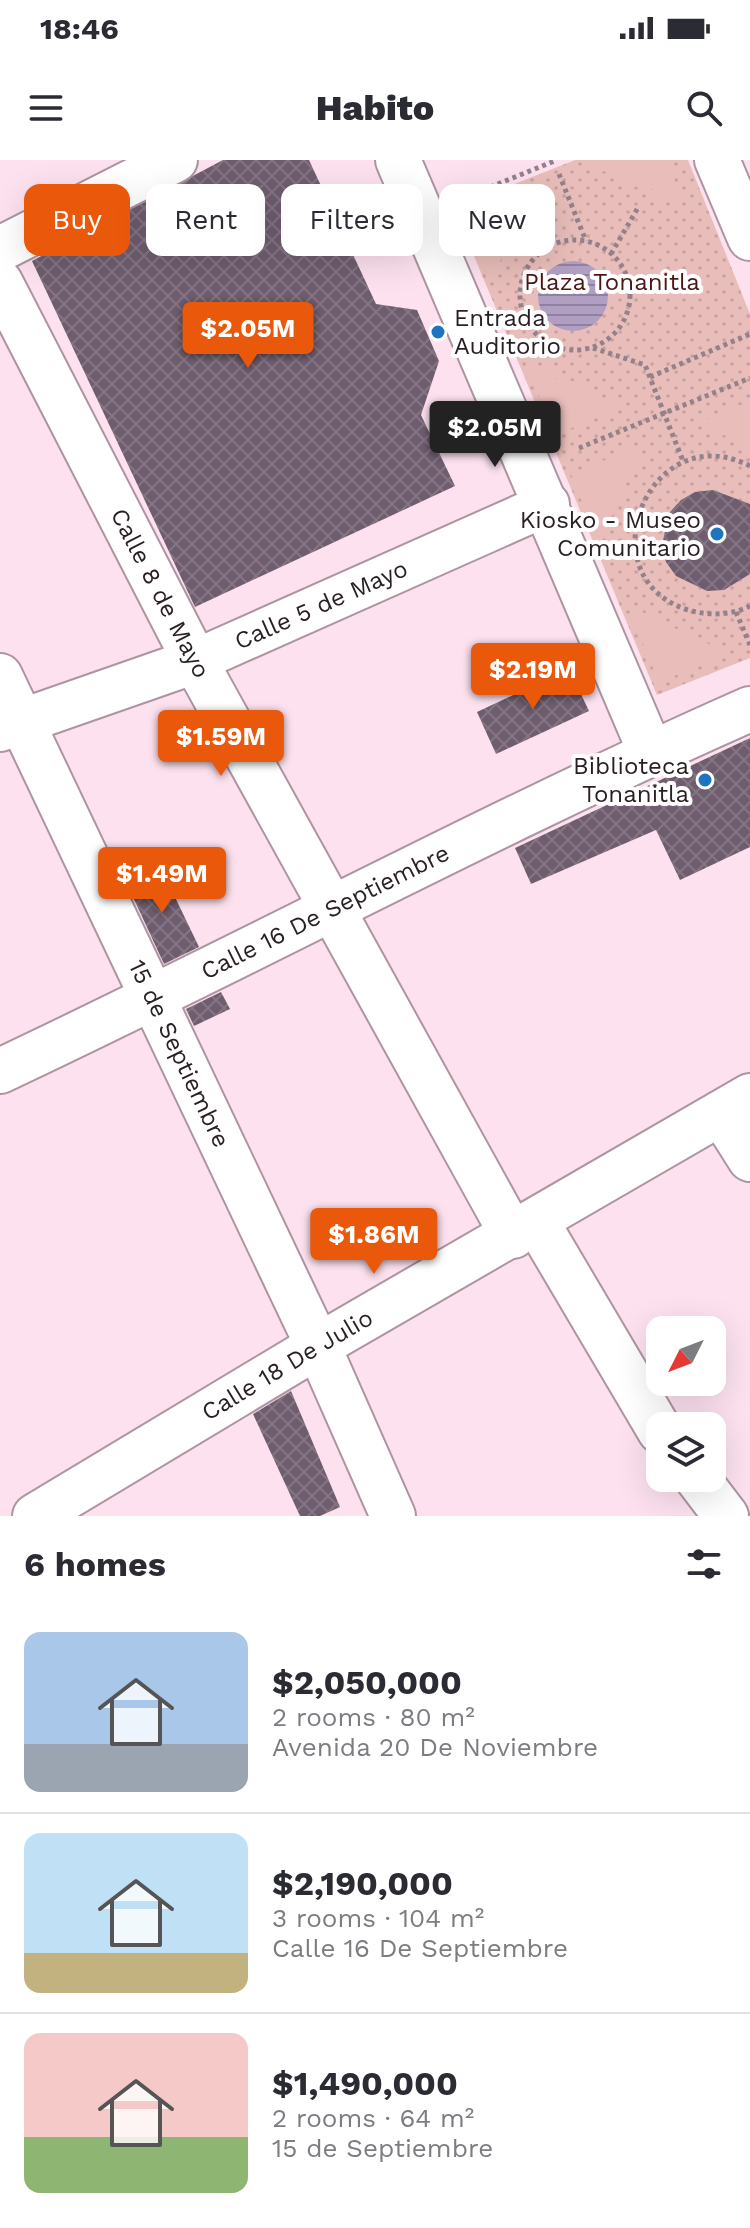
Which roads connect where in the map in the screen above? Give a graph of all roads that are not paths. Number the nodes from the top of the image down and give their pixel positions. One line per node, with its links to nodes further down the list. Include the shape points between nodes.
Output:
1 (175, 160): 5 (street)
2 (398, 160): 7 (street)
3 (717, 160): 4 (street)
4 (750, 238)
5 (0, 249)
6 (0, 282): 8 (street, Calle 8 de Mayo)
7 (548, 504): 8 (street, Calle 5 de Mayo); 12 (street)
8 (195, 661): 11 (street, Calle 5 de Mayo); 13 (street, Calle 8 de Mayo)
9 (0, 676): 11 (street, 15 de Septiembre)
10 (750, 709): 12 (street, Calle 16 De Septiembre)
11 (11, 724): 14 (street, 15 de Septiembre)
12 (651, 753): 13 (street, Calle 16 De Septiembre)
13 (330, 907): 14 (street, Calle 16 De Septiembre); 18 (street, Calle 8 de Mayo)
14 (155, 998): 15 (street, Calle 16 De Septiembre); 19 (street, 15 de Septiembre)
15 (0, 1071)
16 (736, 1105): 17 (street); 18 (street, Calle 18 De Julio)
17 (750, 1159)
18 (525, 1228): 19 (street, Calle 18 De Julio); 20 (street, Calle 8 de Mayo)
19 (318, 1346): 22 (street, Calle 18 De Julio); 23 (street, 15 de Septiembre)
20 (647, 1412)
21 (708, 1492): 24 (street)
22 (35, 1516)
23 (393, 1516)
24 (726, 1516)

